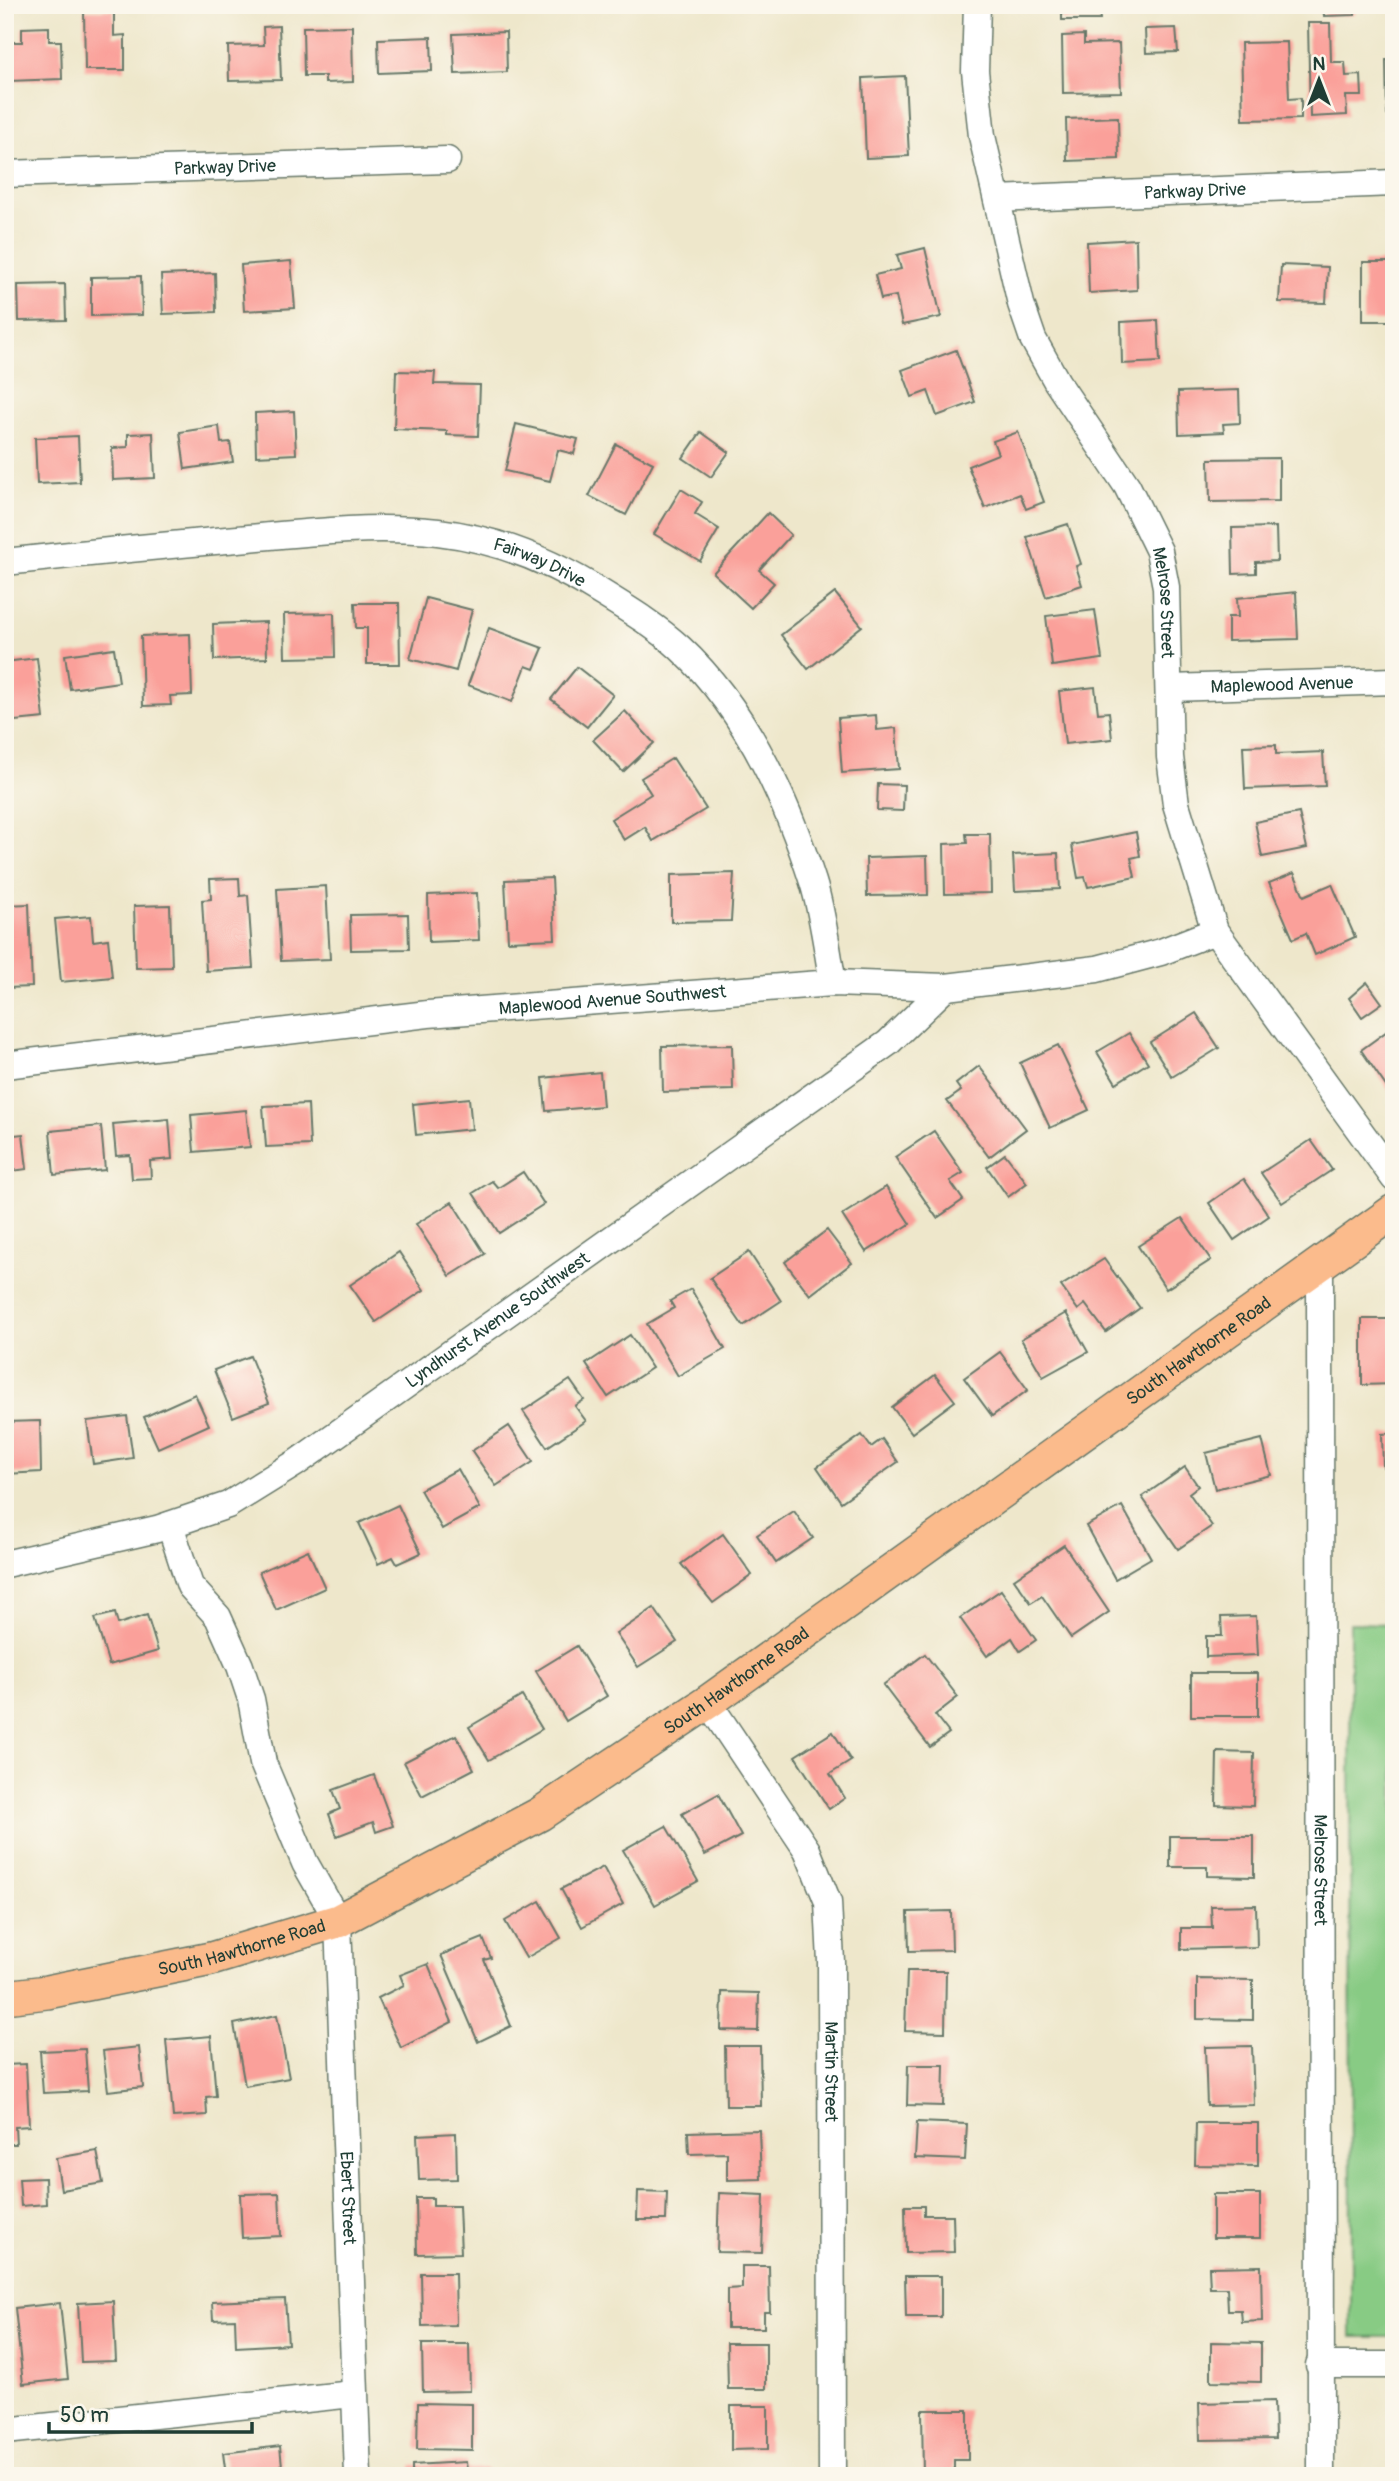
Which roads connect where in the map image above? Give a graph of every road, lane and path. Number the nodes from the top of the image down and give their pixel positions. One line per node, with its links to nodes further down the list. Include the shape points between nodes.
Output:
1 (977, 5): 5 (street, Melrose Street, via 975,71 982,136)
2 (447, 160): 3 (street, Parkway Drive)
3 (5, 174)
4 (1394, 183): 5 (street, Parkway Drive)
5 (996, 199): 8 (street, Melrose Street, via 1033,338 1056,382 1127,486 1159,551 1166,587)
6 (5, 562): 10 (street, Fairway Drive, via 288,534 388,529 486,540 589,584 680,648 736,715 788,814 814,884)
7 (1394, 681): 8 (street, Maplewood Avenue)
8 (1170, 688): 9 (street, Melrose Street, via 1170,757 1177,804)
9 (1215, 931): 11 (street, Maplewood Avenue Southwest, via 1097,969); 13 (street, Melrose Street)
10 (833, 983): 11 (street, Maplewood Avenue Southwest); 12 (street, Maplewood Avenue Southwest, via 428,1014)
11 (946, 987): 16 (street, Lyndhurst Avenue Southwest, via 888,1043 296,1463 228,1505)
12 (5, 1065)
13 (1394, 1178)
14 (1394, 1211): 15 (main road, South Hawthorne Road)
15 (1320, 1264): 18 (main road, South Hawthorne Road); 21 (street, Melrose Street)
16 (170, 1525): 17 (street, Lyndhurst Avenue Southwest); 19 (street, via 190,1586 218,1617 240,1666 263,1763 305,1863)
17 (5, 1564)
18 (708, 1702): 19 (main road, South Hawthorne Road, via 540,1814); 26 (street, Martin Street, via 807,1850 828,1902)
19 (338, 1921): 20 (main road, South Hawthorne Road, via 211,1959); 23 (street, Ebert Street)
20 (5, 1997)
21 (1319, 2365): 22 (street); 27 (street, Melrose Street)
22 (1394, 2365)
23 (353, 2394): 24 (street); 25 (street, Ebert Street)
24 (5, 2431)
25 (358, 2476)
26 (832, 2476)
27 (1321, 2476)

